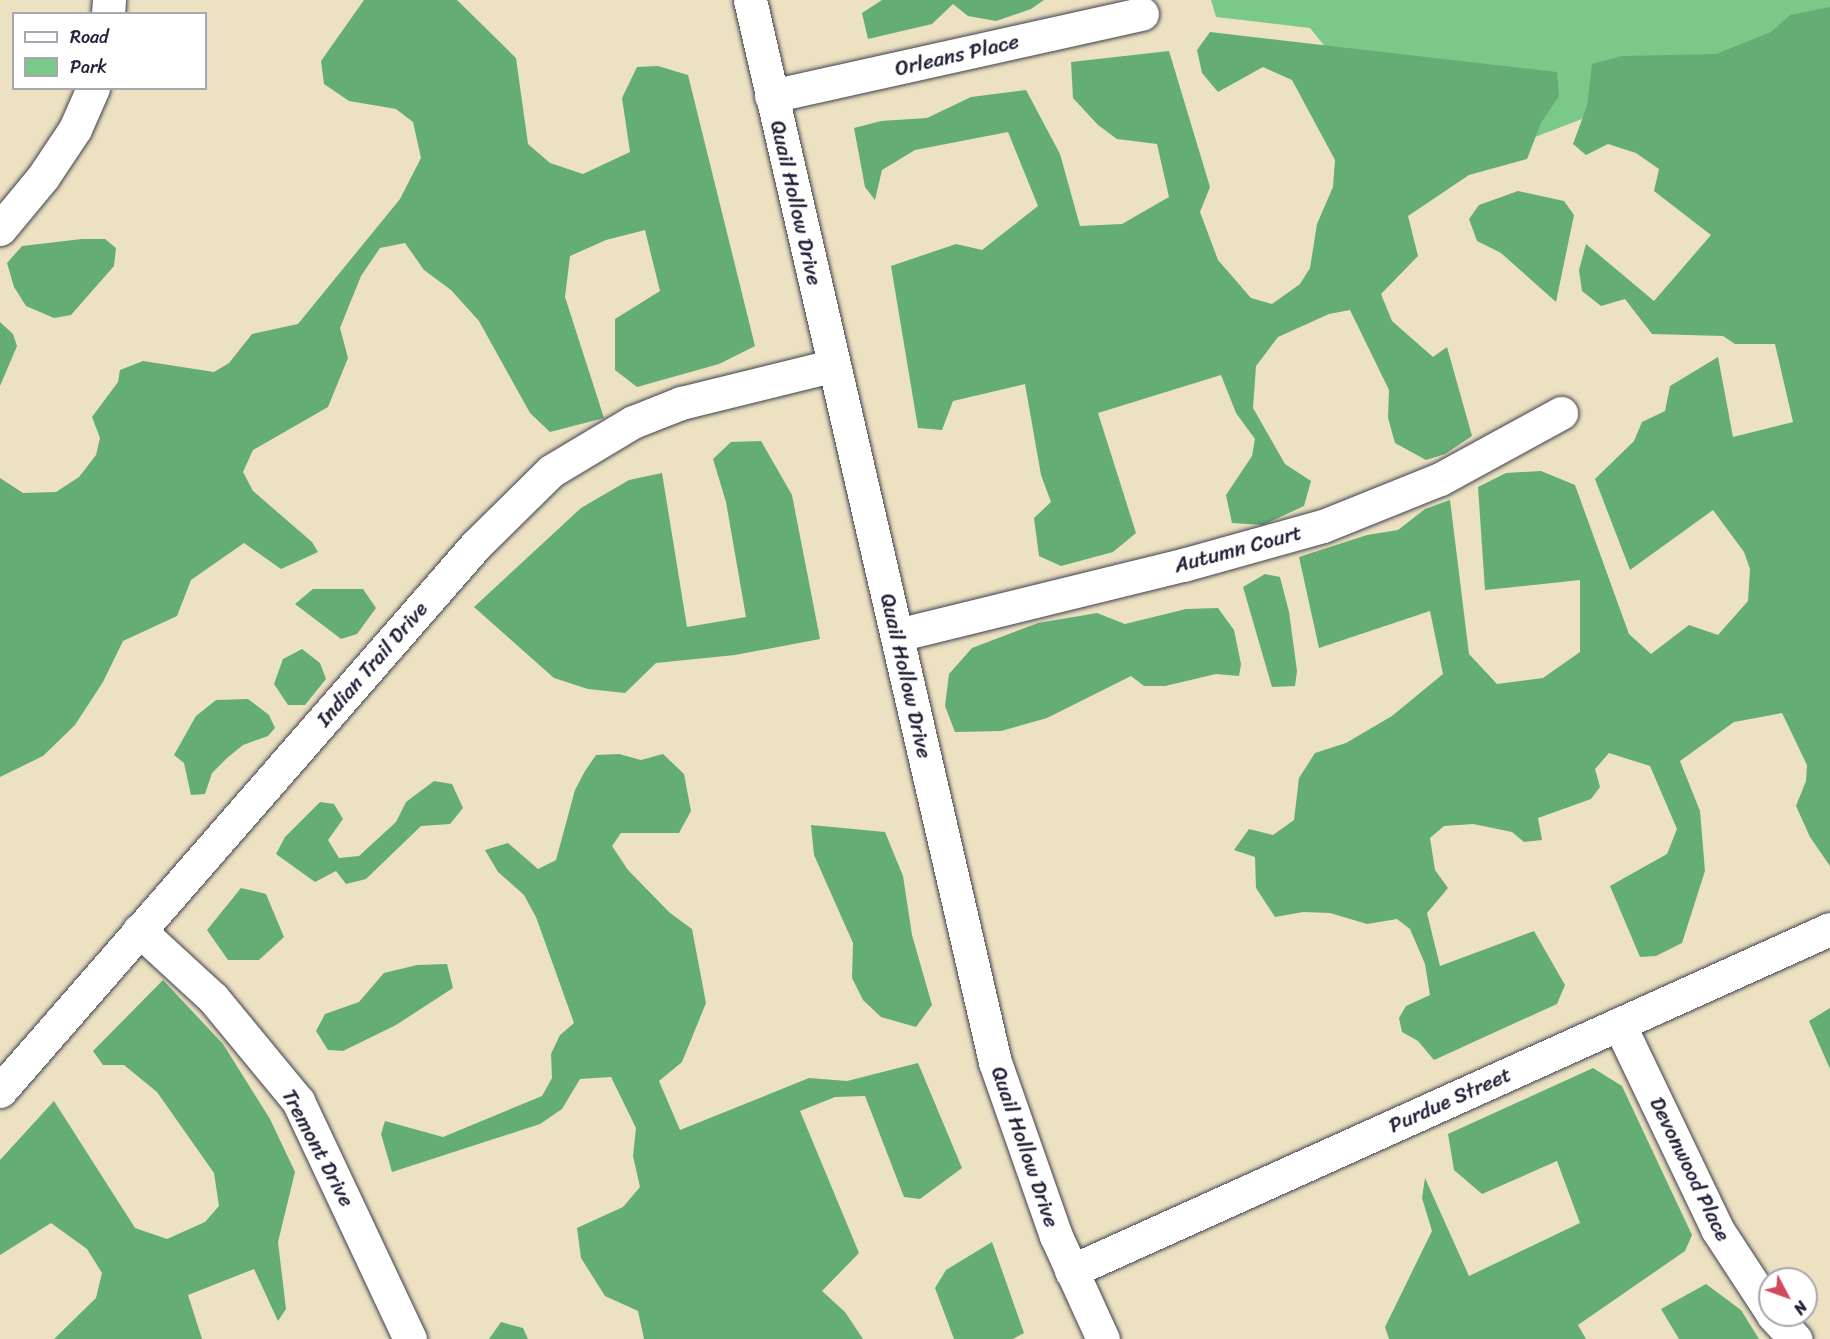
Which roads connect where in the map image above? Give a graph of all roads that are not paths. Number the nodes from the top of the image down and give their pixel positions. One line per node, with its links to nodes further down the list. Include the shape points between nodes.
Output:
1 (750, 0): 4 (street, Quail Hollow Drive)
2 (1142, 14): 4 (street, Orleans Place)
3 (92, 90): 5 (street, via 75,129 43,177)
4 (771, 96): 6 (street, Quail Hollow Drive)
5 (0, 229)
6 (832, 366): 8 (street, Quail Hollow Drive); 10 (street, Indian Trail Drive, via 681,403 633,422 551,471 483,537)
7 (1561, 413): 8 (street, Autumn Court, via 1440,478 1323,526 1183,565)
8 (897, 635): 13 (street, Quail Hollow Drive, via 995,1062)
9 (1830, 928): 11 (street, Purdue Street)
10 (140, 930): 12 (street, Indian Trail Drive); 16 (street, Tremont Drive, via 213,998 298,1101)
11 (1618, 1024): 13 (street, Purdue Street); 14 (street, Devonwood Place, via 1717,1229)
12 (0, 1091)
13 (1071, 1271): 17 (street, Quail Hollow Drive)
14 (1758, 1292)
15 (1784, 1327): 18 (street)
16 (410, 1339)
17 (1103, 1339)
18 (1795, 1339)

